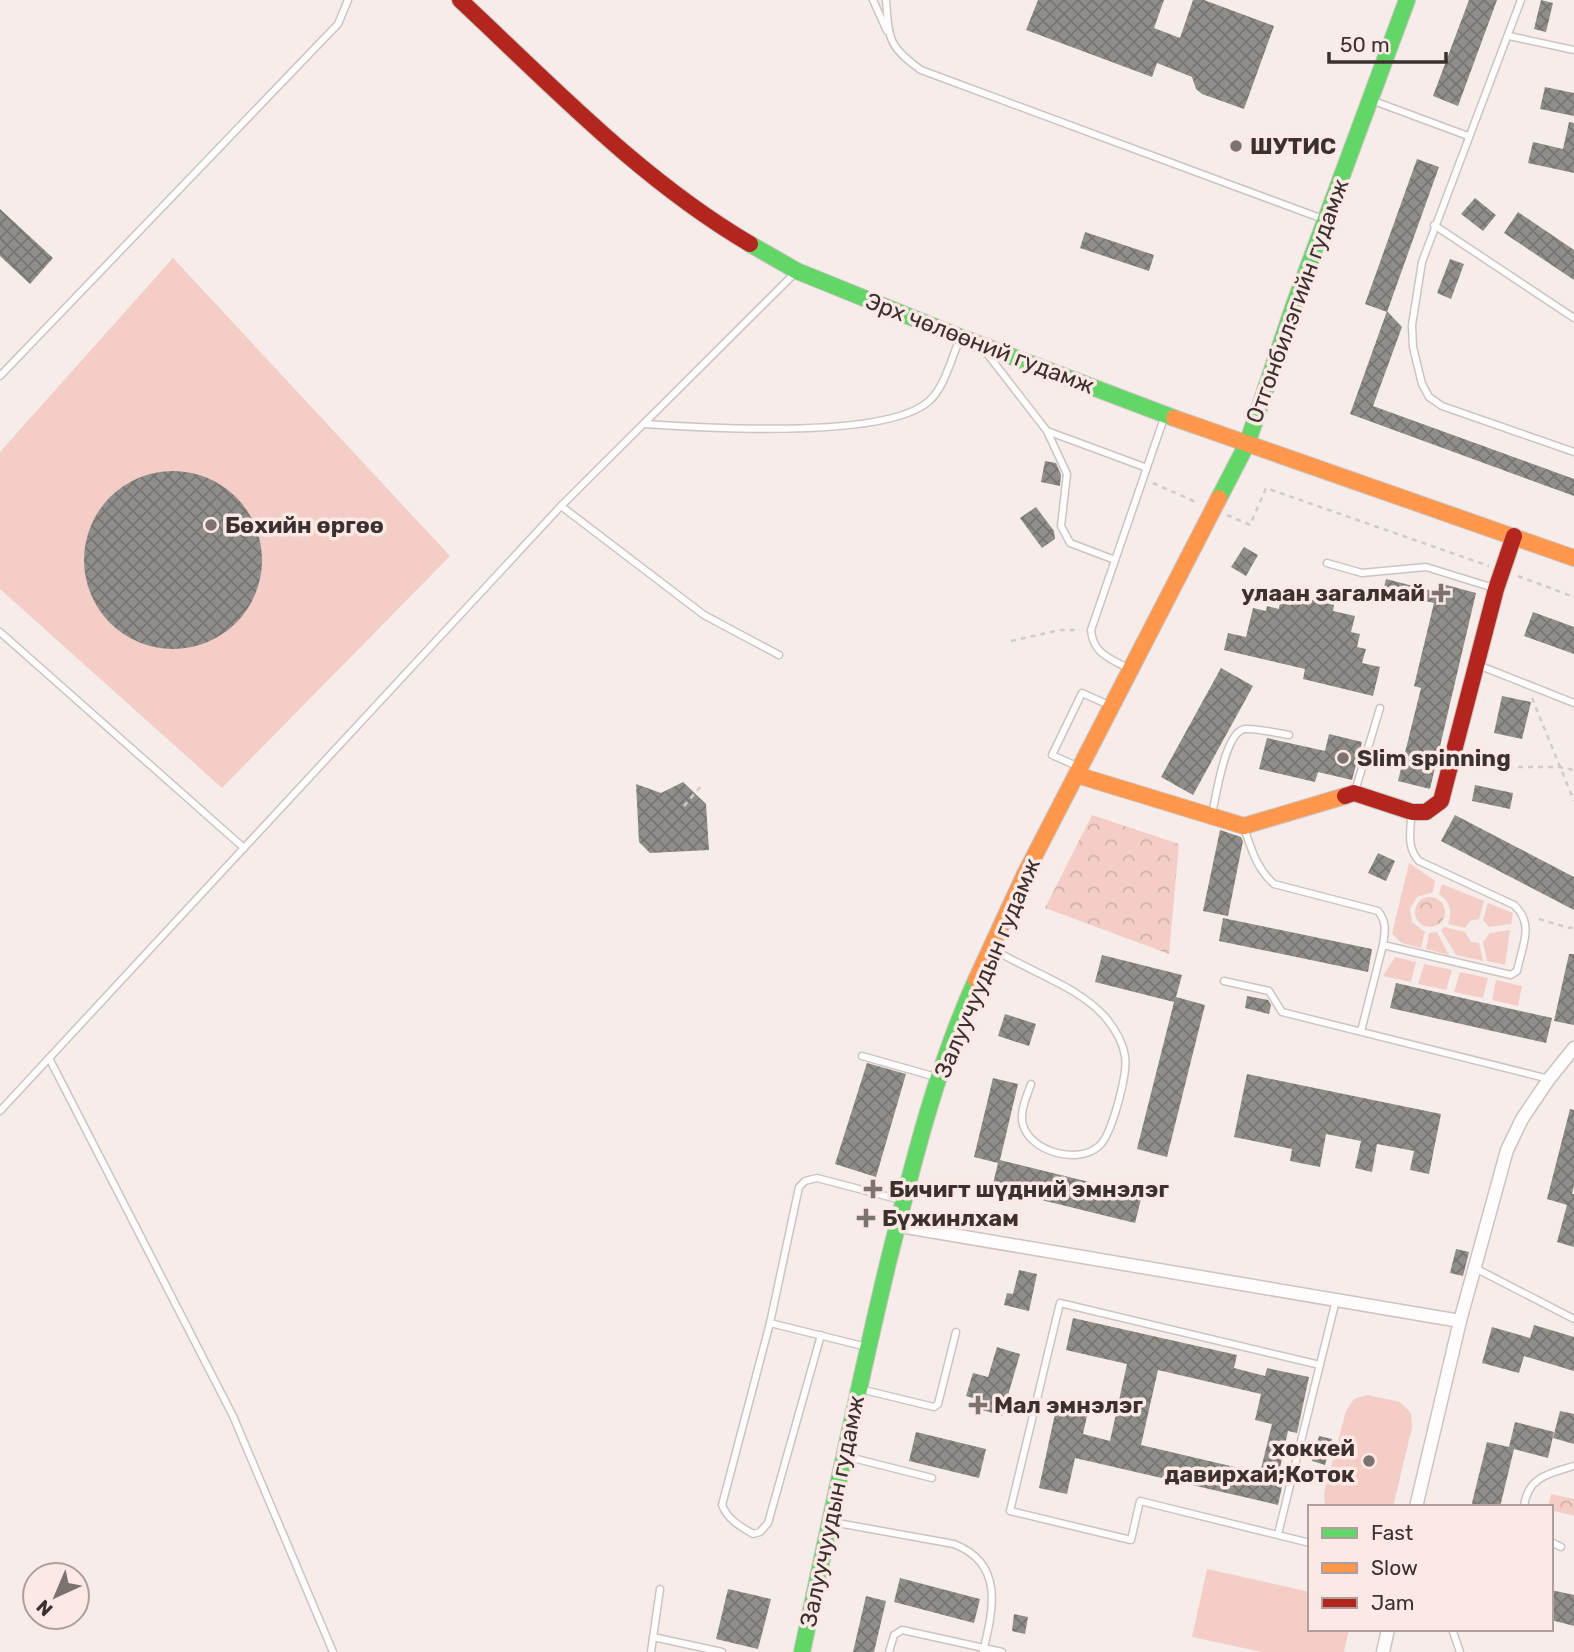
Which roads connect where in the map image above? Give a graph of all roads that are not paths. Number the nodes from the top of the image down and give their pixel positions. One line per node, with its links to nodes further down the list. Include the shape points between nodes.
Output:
1 (348, 0): 18 (lane, via 338,24)
2 (460, 0): 14 (street, Эрх чөлөөний гудамж, via 642,169 716,224)
3 (873, 0): 7 (lane)
4 (886, 0): 7 (lane)
5 (1407, 0): 10 (street, Отгонбилэгийн гудамж)
6 (1521, 0): 8 (lane)
7 (889, 36): 12 (lane, via 900,54 921,70)
8 (1509, 36): 9 (lane); 11 (lane)
9 (1574, 50)
10 (1369, 99): 11 (lane); 12 (street, Отгонбилэгийн гудамж)
11 (1468, 136): 13 (lane)
12 (1326, 220): 22 (street, Отгонбилэгийн гудамж)
13 (1434, 225): 15 (lane); 23 (lane, via 1422,262 1412,325 1413,347 1429,397 1442,406)
14 (797, 271): 16 (street, Эрх чөлөөний гудамж); 20 (lane)
15 (1574, 318)
16 (960, 337): 17 (street, Эрх чөлөөний гудамж); 20 (lane, via 929,401 914,411 879,421 819,428)
17 (980, 344): 19 (street, Эрх чөлөөний гудамж); 21 (lane)
18 (0, 376)
19 (1166, 414): 22 (street, Эрх чөлөөний гудамж); 24 (lane)
20 (644, 424): 25 (lane)
21 (1046, 431): 24 (lane); 28 (lane, via 1067,474 1061,526 1070,542)
22 (1247, 444): 26 (street, Эрх чөлөөний гудамж); 34 (street, Залуучуудын гудамж)
23 (1574, 452)
24 (1147, 468): 28 (lane)
25 (561, 506): 32 (lane, via 704,615); 44 (lane)
26 (1514, 536): 27 (street, Эрх чөлөөний гудамж); 30 (street)
27 (1574, 558)
28 (1115, 560): 34 (lane, via 1091,631 1092,642 1098,651)
29 (1326, 563): 30 (lane, via 1362,573 1426,567)
30 (1496, 589): 33 (street)
31 (0, 632): 44 (lane)
32 (779, 655)
33 (1476, 664): 35 (lane); 41 (street, via 1441,801 1426,812)
34 (1131, 670): 36 (street, Залуучуудын гудамж)
35 (1574, 703)
36 (1112, 707): 39 (street, Залуучуудын гудамж); 39 (lane, via 1082,693 1052,755)
37 (1380, 708): 40 (lane)
38 (1289, 735): 42 (lane, via 1243,729 1235,733)
39 (1079, 771): 42 (street); 46 (street, Залуучуудын гудамж)
40 (1354, 793): 41 (street); 43 (street)
41 (1412, 812): 45 (lane, via 1410,846 1419,861 1524,913 1527,925 1517,971 1511,975)
42 (1212, 816): 43 (street)
43 (1244, 826): 45 (lane, via 1254,860 1274,884 1378,911 1386,927)
44 (244, 848): 51 (lane)
45 (1383, 945): 48 (lane)
46 (992, 948): 52 (street, Залуучуудын гудамж); 54 (lane, via 1092,1004 1114,1028 1124,1049 1125,1069 1109,1132 1092,1151 1051,1151 1030,1139 1022,1120)
47 (1224, 981): 48 (lane, via 1269,991 1282,1012)
48 (1361, 1031): 53 (lane)
49 (1574, 1048): 53 (street)
50 (862, 1056): 52 (lane)
51 (49, 1058): 55 (lane); 83 (lane, via 233,1416)
52 (938, 1077): 56 (street, Залуучуудын гудамж)
53 (1549, 1079): 58 (street, via 1513,1134)
54 (1031, 1084)
55 (0, 1111)
56 (905, 1202): 57 (street, Залуучуудын гудамж); 62 (lane, via 817,1178 805,1181 799,1187)
57 (900, 1226): 59 (street); 65 (street, Залуучуудын гудамж)
58 (1475, 1268): 60 (lane); 61 (street)
59 (1336, 1300): 61 (street); 66 (lane)
60 (1574, 1319)
61 (1460, 1321): 71 (street)
62 (770, 1323): 64 (lane); 64 (lane, via 723,1505 735,1523 753,1534 768,1523)
63 (956, 1332): 67 (lane, via 934,1407)
64 (821, 1335): 65 (lane)
65 (869, 1347): 67 (street, Залуучуудын гудамж)
66 (1320, 1365): 74 (lane); 74 (lane, via 1060,1303 1010,1511 1131,1540 1140,1501)
67 (858, 1388): 68 (street, Залуучуудын гудамж)
68 (844, 1455): 70 (lane); 73 (street, Залуучуудын гудамж)
69 (1574, 1465): 72 (lane, via 1536,1480 1526,1493)
70 (932, 1478)
71 (1416, 1505)
72 (1524, 1505)
73 (830, 1521): 82 (lane, via 967,1549 988,1577 994,1594); 86 (street, Залуучуудын гудамж)
74 (1278, 1534): 75 (lane)
75 (1308, 1542)
76 (1553, 1543): 77 (lane)
77 (1561, 1547)
78 (660, 1589): 81 (lane)
79 (1388, 1631): 89 (street)
80 (1453, 1631): 90 (lane)
81 (653, 1637): 84 (lane); 85 (lane)
82 (984, 1650): 87 (lane, via 902,1630 894,1635); 88 (lane)
83 (333, 1652)
84 (650, 1652)
85 (722, 1652)
86 (802, 1652)
87 (889, 1652)
88 (1002, 1652)
89 (1383, 1652)
90 (1460, 1652)

